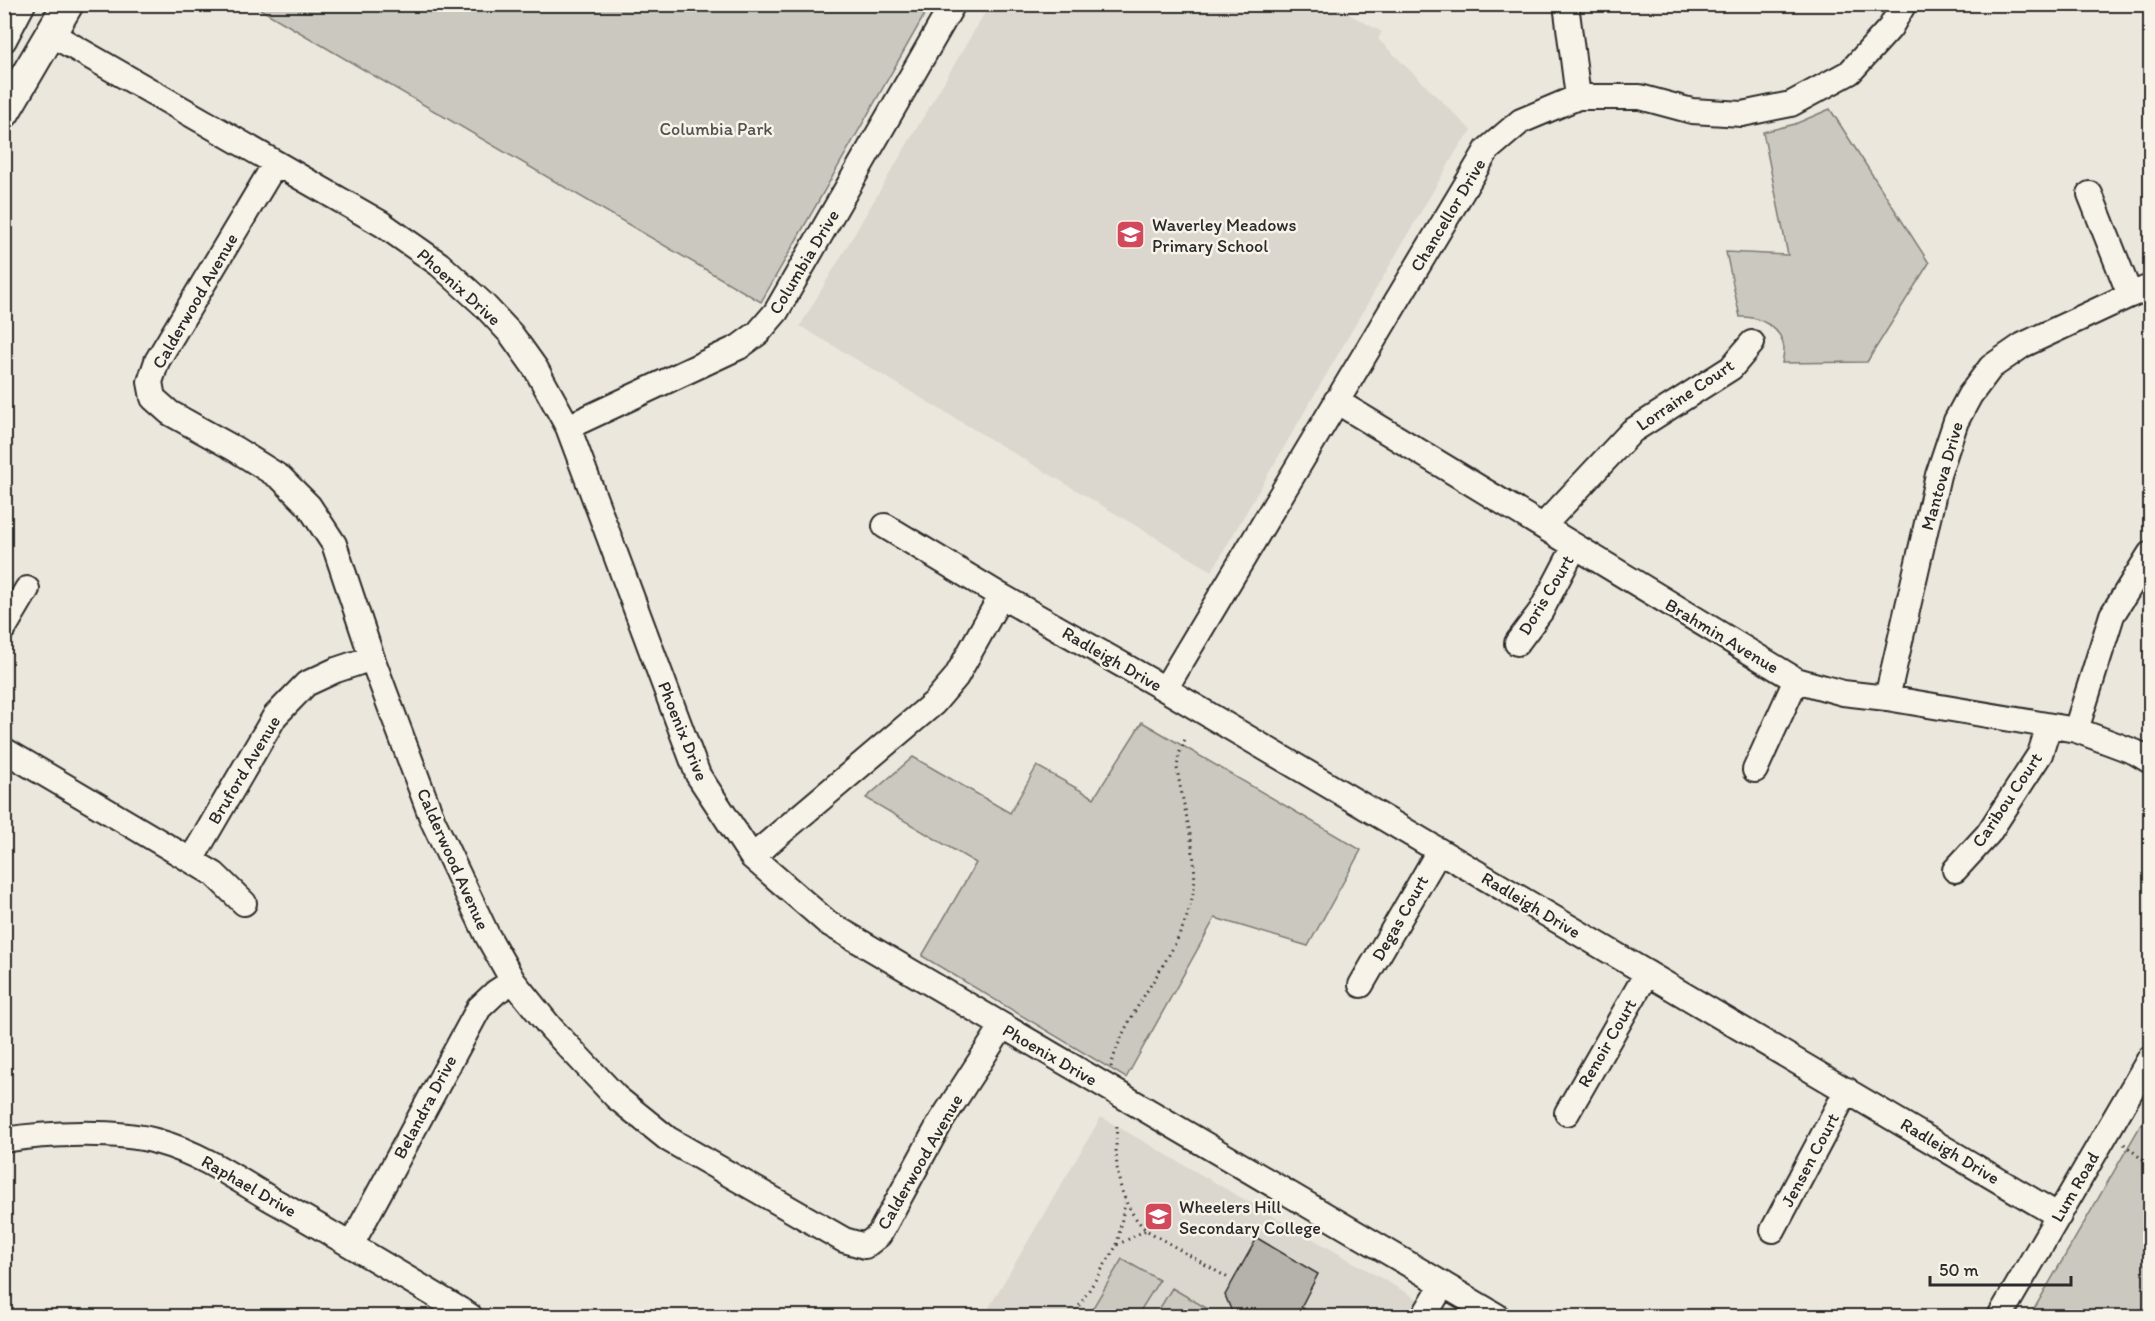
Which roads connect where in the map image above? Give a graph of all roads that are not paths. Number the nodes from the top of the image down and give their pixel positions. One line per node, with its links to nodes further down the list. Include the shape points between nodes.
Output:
1 (23, 4): 7 (street)
2 (69, 4): 6 (main road)
3 (953, 4): 15 (street, Columbia Drive, via 776,312 758,333 739,347)
4 (1566, 4): 8 (street)
5 (1904, 4): 8 (street, Chancellor Drive, via 1890,28 1850,72 1791,104 1742,114 1692,111 1640,97)
6 (51, 34): 9 (main road); 10 (street, Phoenix Drive)
7 (4, 40)
8 (1578, 97): 14 (street, Chancellor Drive, via 1521,120 1487,150)
9 (4, 113)
10 (275, 164): 15 (street, Phoenix Drive, via 382,224 439,264 510,334 536,369); 24 (street, Calderwood Avenue, via 157,361 150,382 153,398 170,413 281,478 309,506 334,544)
11 (2090, 194): 12 (street)
12 (2140, 291): 27 (street, Mantova Drive, via 2023,345 1991,367 1970,395 1946,448)
13 (1752, 343): 17 (street, Lorraine Court, via 1731,368 1632,431)
14 (1336, 402): 17 (street, Brahmin Avenue); 26 (street, Chancellor Drive)
15 (568, 427): 34 (street, Phoenix Drive, via 698,775)
16 (885, 526): 21 (street, Radleigh Drive)
17 (1543, 526): 18 (street, Brahmin Avenue)
18 (1575, 546): 23 (street, Doris Court, via 1541,611); 25 (street, Brahmin Avenue)
19 (2151, 554): 29 (street, via 2112,615)
20 (27, 589): 22 (street)
21 (1001, 596): 26 (street, Radleigh Drive); 34 (street, via 956,676 934,703)
22 (4, 628)
23 (1517, 643)
24 (372, 658): 35 (street, Bruford Avenue, via 306,684 275,716); 39 (street, Calderwood Avenue, via 433,821)
25 (1796, 680): 27 (street, Brahmin Avenue, via 1843,693); 32 (street)
26 (1165, 689): 33 (street, Radleigh Drive)
27 (1887, 698): 28 (street, Brahmin Avenue)
28 (2049, 726): 29 (street, Brahmin Avenue); 36 (street, Caribou Court, via 2034,764 1988,834)
29 (2076, 730): 31 (street, Brahmin Avenue)
30 (4, 750): 35 (street)
31 (2151, 761)
32 (1755, 770)
33 (1439, 851): 38 (street, Radleigh Drive); 40 (street, Degas Court)
34 (752, 857): 41 (street, Phoenix Drive, via 828,923)
35 (190, 860): 37 (street, via 214,874)
36 (1955, 870)
37 (244, 903)
38 (1647, 974): 43 (street, Radleigh Drive); 44 (street, Renoir Court)
39 (513, 981): 41 (street, Calderwood Avenue, via 616,1097 668,1139 844,1240 865,1246 879,1235 940,1123); 48 (street, Belandra Drive, via 479,1008)
40 (1362, 985)
41 (1002, 1027): 49 (street, Phoenix Drive)
42 (2151, 1058): 46 (street, Lum Road)
43 (1847, 1090): 46 (street, Radleigh Drive); 47 (street, Jensen Court)
44 (1568, 1113)
45 (6, 1135): 48 (street, Raphael Drive, via 82,1134 158,1141 194,1155)
46 (2059, 1216): 54 (street, Lum Road)
47 (1773, 1230)
48 (351, 1245): 50 (street, Raphael Drive)
49 (1443, 1284): 52 (street); 53 (street, Phoenix Drive)
50 (431, 1307): 51 (street, Raphael Drive)
51 (470, 1317)
52 (1424, 1317)
53 (1497, 1317)
54 (2001, 1317)

